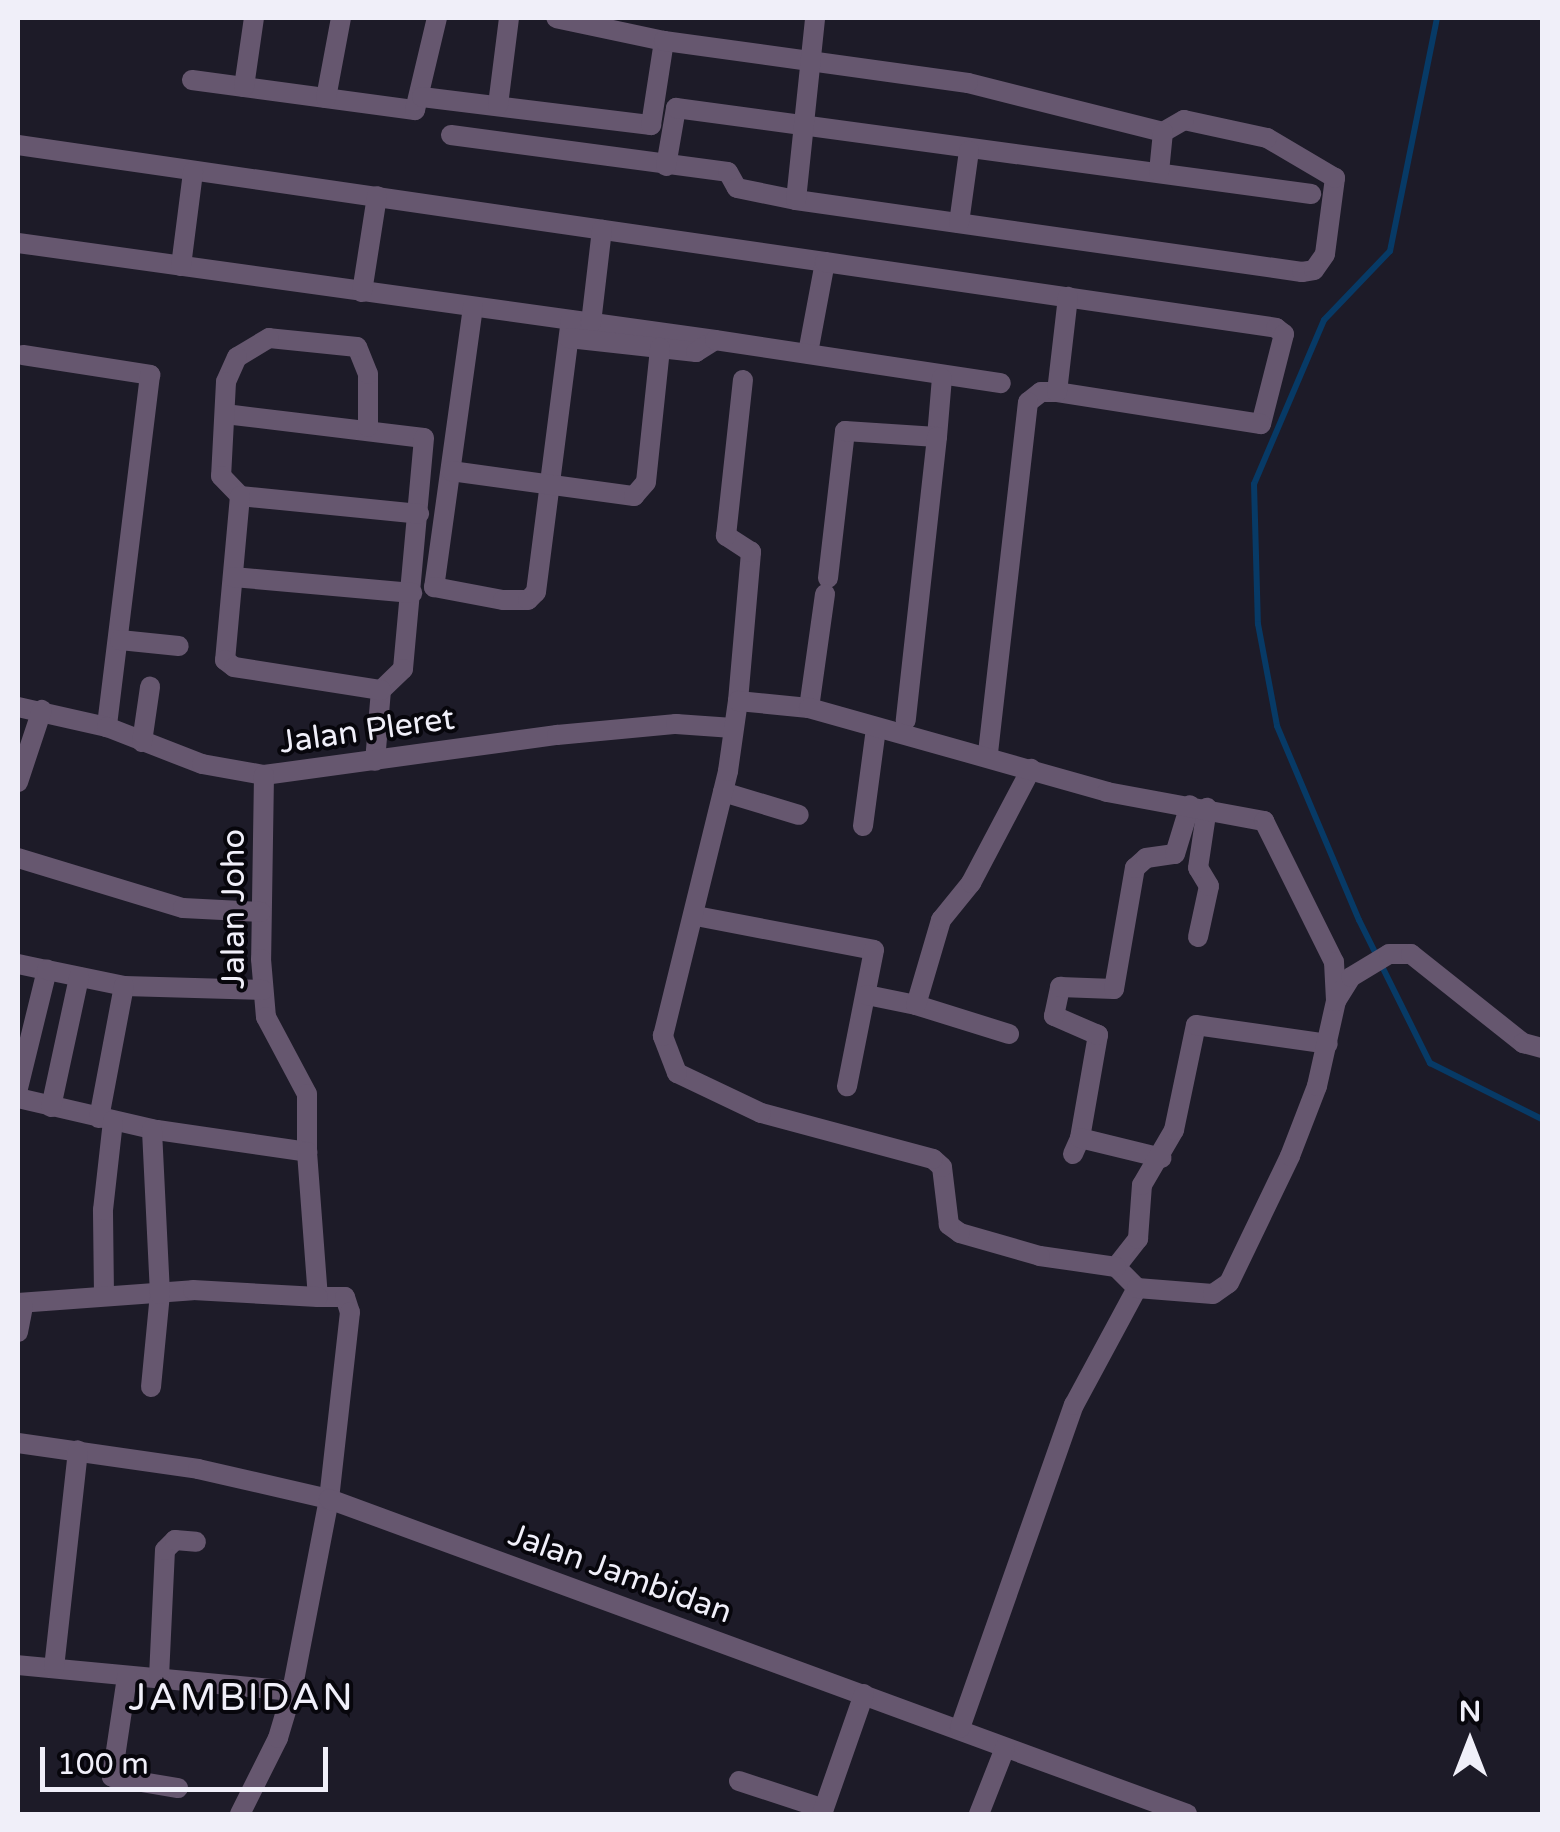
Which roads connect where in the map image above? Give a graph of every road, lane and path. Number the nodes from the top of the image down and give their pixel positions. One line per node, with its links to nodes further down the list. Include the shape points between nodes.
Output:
1 (254, 18): 10 (street)
2 (341, 18): 12 (street)
3 (437, 18): 11 (street)
4 (508, 18): 13 (street)
5 (556, 18): 7 (street)
6 (815, 18): 8 (street)
7 (664, 41): 8 (street); 13 (street, via 651,124)
8 (807, 57): 14 (street); 15 (street, via 968,84)
9 (192, 80): 10 (street)
10 (244, 87): 12 (street)
11 (422, 96): 12 (street, via 415,110); 13 (street)
12 (326, 98)
13 (498, 104)
14 (800, 125): 18 (street); 19 (street, via 676,108); 24 (street)
15 (1163, 132): 21 (street); 25 (street, via 1184,120 1267,138 1332,172 1334,196 1318,266 1302,272)
16 (451, 135): 19 (street)
17 (18, 144): 20 (street)
18 (968, 151): 21 (street, via 1028,152); 25 (street)
19 (666, 166): 24 (street, via 728,172 737,188)
20 (193, 172): 23 (street); 29 (street)
21 (1159, 172): 22 (street)
22 (1311, 194)
23 (376, 196): 26 (street); 30 (street)
24 (796, 200): 25 (street)
25 (960, 224)
26 (602, 230): 28 (street); 33 (street)
27 (18, 242): 29 (street)
28 (825, 262): 31 (street); 36 (street)
29 (181, 266): 30 (street)
30 (362, 292): 32 (street)
31 (1068, 297): 41 (street); 41 (street, via 1284,334 1261,424)
32 (473, 307): 33 (street); 45 (street)
33 (577, 327): 34 (street); 35 (street); 46 (street)
34 (715, 340): 35 (street, via 696,352); 36 (street)
35 (660, 348): 46 (street, via 642,491 623,496)
36 (808, 353): 38 (street)
37 (24, 355): 51 (street, via 150,376)
38 (942, 378): 40 (street); 44 (street)
39 (743, 380): 55 (street, via 726,536 751,552)
40 (1001, 383)
41 (1057, 392): 64 (street, via 1041,392 1028,402)
42 (224, 414): 43 (street); 43 (street, via 226,382 237,357 286,335 357,347 368,374); 47 (street, via 221,476)
43 (368, 427): 48 (street, via 424,438)
44 (937, 437): 57 (street, via 845,430); 59 (street)
45 (451, 472): 46 (street); 46 (street, via 434,587 503,600 528,600 536,592)
46 (550, 484)
47 (240, 496): 48 (street); 49 (street)
48 (419, 514): 50 (street)
49 (233, 577): 50 (street); 54 (street, via 228,664)
50 (412, 593): 54 (street, via 402,669)
51 (120, 640): 52 (street); 60 (street)
52 (178, 646)
53 (150, 688): 63 (street)
54 (381, 690): 65 (street)
55 (738, 701): 57 (street); 61 (street)
56 (18, 707): 58 (street, Jalan Pleret)
57 (809, 708): 62 (street)
58 (42, 710): 60 (street, Jalan Pleret); 68 (street)
59 (906, 720)
60 (107, 727): 63 (street, Jalan Pleret)
61 (734, 728): 65 (street, Jalan Pleret, via 676,724 557,735); 69 (street)
62 (876, 728): 64 (street); 72 (street)
63 (142, 742): 67 (street, Jalan Pleret, via 202,764)
64 (988, 755): 66 (street)
65 (375, 762): 67 (street, Jalan Pleret)
66 (1031, 770): 70 (street, via 1108,792); 84 (street, via 970,882 941,920)
67 (264, 776): 74 (street, Jalan Joho)
68 (18, 782)
69 (723, 792): 71 (street); 75 (street)
70 (1199, 806): 76 (street, via 1198,868 1208,886); 83 (street, via 1249,816 1271,829 1334,962); 95 (street, via 1174,854 1146,858 1134,868 1114,989 1060,987 1054,1016 1098,1035 1077,1146)
71 (799, 815)
72 (864, 826)
73 (18, 858): 74 (street, via 169,905)
74 (262, 912): 81 (street, Jalan Joho)
75 (696, 916): 82 (street, via 874,950); 96 (street, via 663,1036 676,1073 761,1113 933,1158 942,1167 949,1225 960,1233 1040,1256)
76 (1198, 937)
77 (18, 964): 78 (street)
78 (47, 970): 79 (street); 89 (street)
79 (79, 978): 80 (street); 91 (street)
80 (124, 986): 81 (street); 92 (street)
81 (263, 990): 94 (street, Jalan Joho, via 271,1030 307,1094)
82 (866, 995): 84 (street); 88 (street)
83 (1336, 1001): 86 (street); 87 (street, via 1351,978 1380,958 1423,960 1523,1044)
84 (916, 1005): 85 (street)
85 (1009, 1034)
86 (1328, 1044): 95 (street, via 1196,1025); 97 (street, via 1290,1156 1228,1283 1213,1294)
87 (1542, 1048)
88 (846, 1086)
89 (18, 1088)
90 (18, 1098): 91 (street)
91 (51, 1107): 92 (street)
92 (106, 1120): 93 (street); 99 (street)
93 (152, 1129): 94 (street); 98 (street)
94 (307, 1152): 100 (street, Jalan Joho)
95 (1162, 1158): 96 (street, via 1142,1185 1138,1239)
96 (1116, 1266): 97 (street)
97 (1137, 1288): 114 (street, via 1074,1404)
98 (160, 1294): 99 (street); 100 (street); 103 (street)
99 (104, 1295): 101 (street)
100 (318, 1298): 106 (street, via 345,1297 350,1312)
101 (20, 1304): 102 (street)
102 (18, 1332)
103 (152, 1387)
104 (18, 1443): 105 (street, Jalan Jambidan)
105 (78, 1450): 106 (street, Jalan Jambidan); 109 (street)
106 (329, 1498): 112 (street); 113 (street, Jalan Jambidan)
107 (196, 1542): 111 (street, via 175,1540 166,1550)
108 (18, 1665): 109 (street)
109 (54, 1668): 110 (street)
110 (127, 1678): 111 (street); 117 (street, via 112,1777)
111 (159, 1678): 112 (street)
112 (292, 1692): 119 (street, via 278,1738)
113 (864, 1694): 114 (street, Jalan Jambidan); 118 (street)
114 (960, 1728): 115 (street, Jalan Jambidan)
115 (1005, 1748): 120 (street); 121 (street, Jalan Jambidan)
116 (740, 1781): 118 (street)
117 (178, 1788)
118 (823, 1812)
119 (240, 1814)
120 (979, 1814)
121 (1187, 1814)

